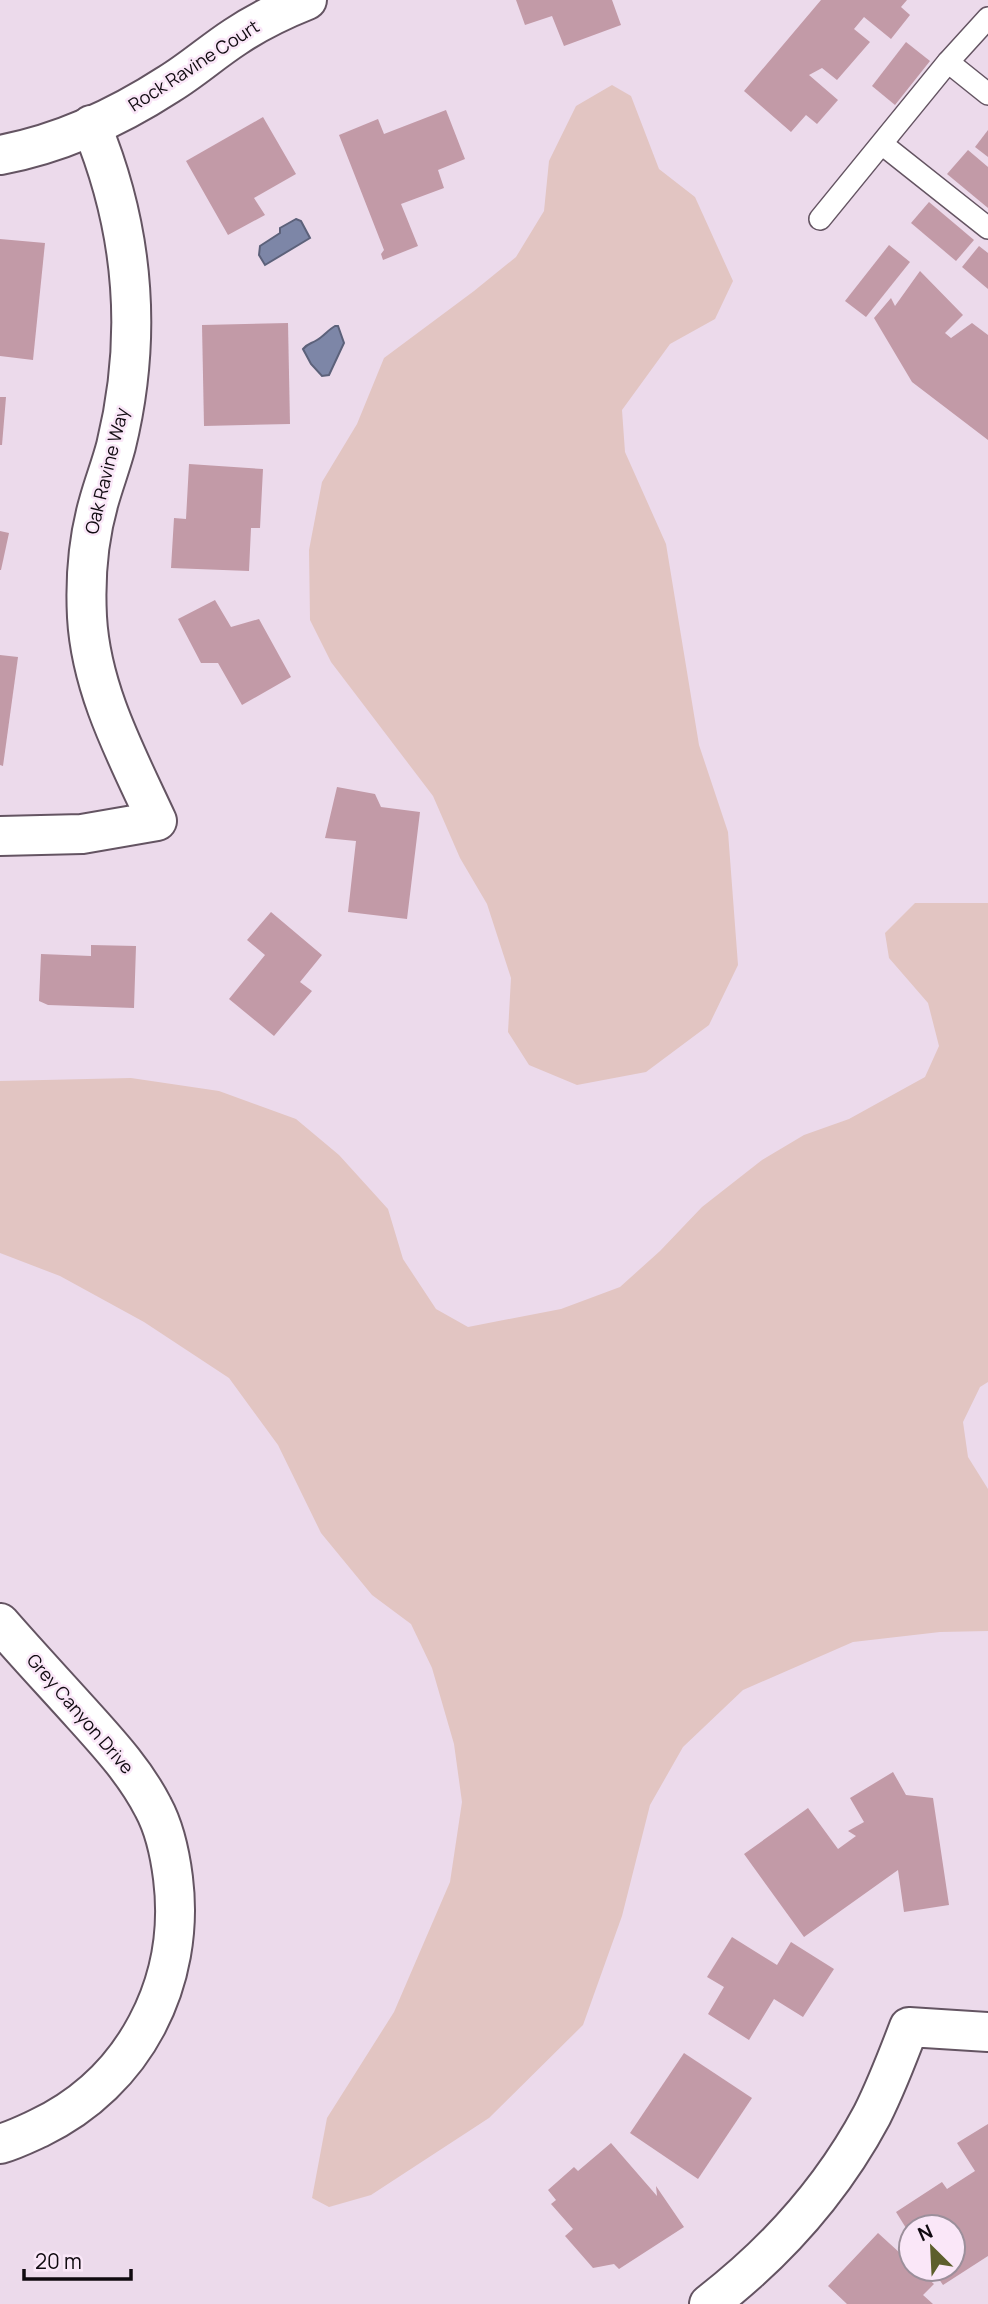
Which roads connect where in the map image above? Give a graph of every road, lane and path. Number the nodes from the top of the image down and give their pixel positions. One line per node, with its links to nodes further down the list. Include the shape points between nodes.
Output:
1 (307, 0): 5 (street, Rock Ravine Court, via 236,36 169,84)
2 (988, 18): 3 (lane)
3 (948, 62): 4 (lane); 6 (lane)
4 (988, 94)
5 (91, 125): 7 (street, Rock Ravine Court); 10 (street, Oak Ravine Way, via 121,213 132,331 125,407 89,544 87,619 101,694 157,821 82,834)
6 (881, 144): 8 (lane); 9 (lane)
7 (0, 155)
8 (820, 219)
9 (988, 228)
10 (0, 836)
11 (0, 1623): 13 (street, Grey Canyon Drive, via 127,1764 141,1786 163,1831 177,1906 166,1982 132,2050 79,2105)
12 (988, 2032): 14 (street, via 909,2026 871,2116 824,2191 743,2278)
13 (0, 2144)
14 (709, 2304)

